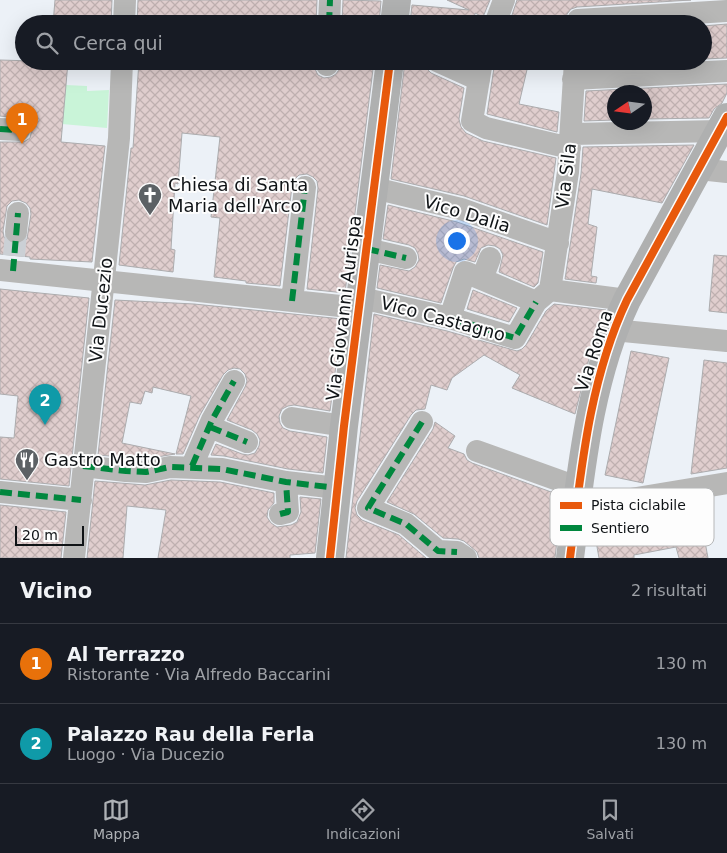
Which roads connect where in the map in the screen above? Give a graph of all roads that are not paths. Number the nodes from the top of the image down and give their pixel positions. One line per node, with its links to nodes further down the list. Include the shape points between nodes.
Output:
1 (125, 0): 7 (street)
2 (330, 0): 8 (street)
3 (397, 0): 9 (main road)
4 (504, 0): 10 (street)
5 (727, 11): 6 (street)
6 (578, 14)
7 (124, 15)
8 (329, 15)
9 (395, 15)
10 (498, 15)
11 (122, 70): 28 (street, Via Ducezio, via 119,138)
12 (389, 70): 21 (main road, Via Giovanni Aurispa)
13 (480, 70): 17 (street, via 472,120 486,128)
14 (574, 70): 15 (street); 17 (street, Via Sila)
15 (727, 70)
16 (723, 124): 17 (street); 18 (main road, Via Roma)
17 (570, 141): 22 (street, Via Sila)
18 (699, 169): 19 (street); 30 (main road, Via Roma)
19 (727, 172)
20 (305, 187): 31 (street)
21 (374, 188): 22 (street, Vico Dalia, via 461,209); 23 (main road, Via Giovanni Aurispa)
22 (558, 243): 29 (street, Via Sila)
23 (367, 250): 24 (street); 32 (main road, Via Giovanni Aurispa)
24 (406, 258)
25 (490, 258): 27 (street)
26 (9, 266): 28 (street, Vico Castagno)
27 (482, 279): 29 (street); 33 (street, via 465,272)
28 (105, 282): 31 (street, Vico Castagno); 43 (street, Via Ducezio)
29 (543, 296): 30 (street); 33 (street, Vico Castagno, via 515,338)
30 (627, 300): 34 (main road, Via Roma)
31 (292, 301): 32 (street, Vico Castagno)
32 (360, 303): 33 (street, Vico Castagno); 39 (main road, Via Giovanni Aurispa)
33 (450, 318)
34 (613, 330): 35 (street); 49 (main road, Via Roma, via 589,416)
35 (727, 341)
36 (234, 380): 40 (street)
37 (292, 418): 39 (street)
38 (422, 422): 54 (street, via 368,508 406,524 438,551)
39 (344, 426): 47 (main road, Via Giovanni Aurispa)
40 (210, 427): 41 (street); 44 (street)
41 (246, 442)
42 (477, 451): 48 (street)
43 (83, 466): 44 (street, via 146,472); 52 (street, Via Ducezio)
44 (192, 466): 45 (street)
45 (286, 482): 47 (street); 53 (street, via 288,512)
46 (727, 483): 50 (street)
47 (337, 488): 56 (main road, Via Giovanni Aurispa)
48 (557, 488)
49 (579, 488)
50 (677, 488)
51 (0, 492): 52 (street)
52 (81, 500): 55 (street, Via Ducezio)
53 (280, 514)
54 (462, 555)
55 (74, 558)
56 (330, 558)

